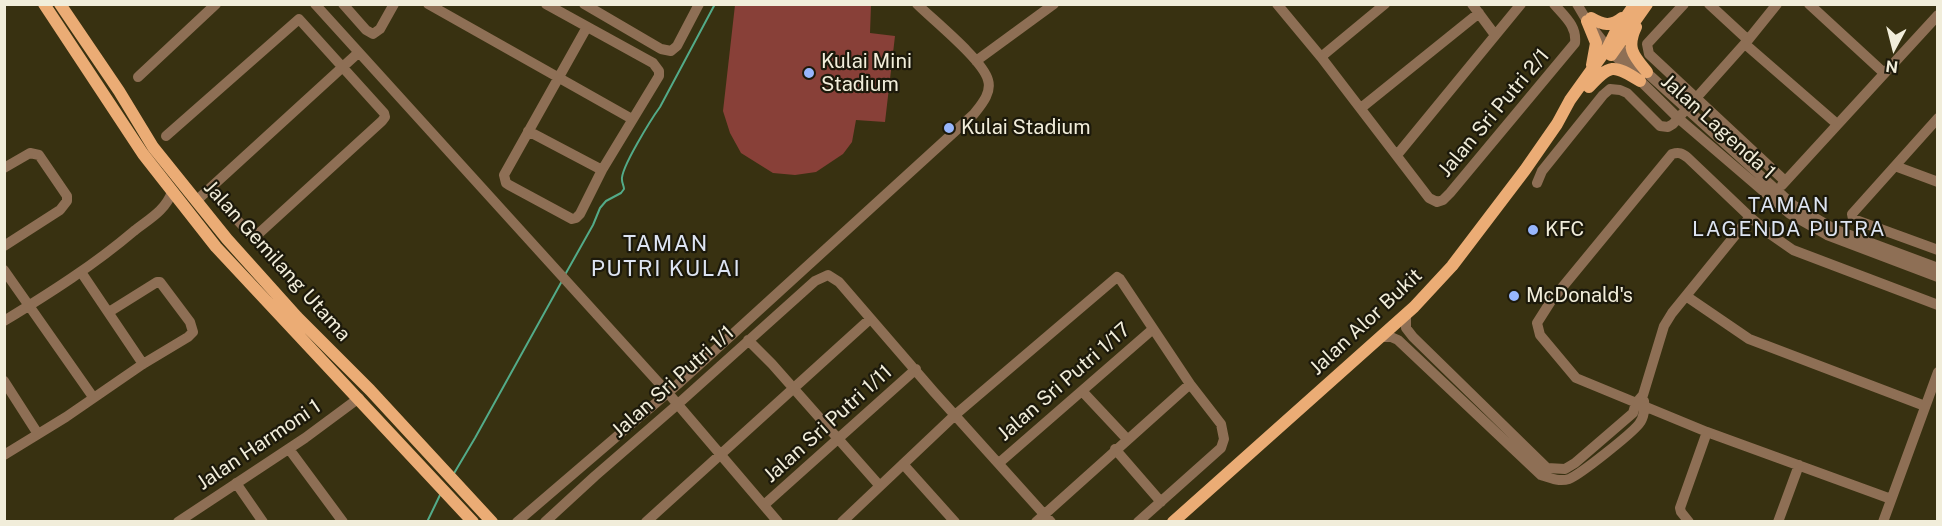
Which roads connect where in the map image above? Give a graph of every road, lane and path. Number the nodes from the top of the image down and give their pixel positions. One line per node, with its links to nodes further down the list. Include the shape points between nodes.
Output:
1 (44, 4): 57 (main road, Jalan Gemilang Utama)
2 (60, 4): 58 (main road, Jalan Gemilang Utama, via 153,147)
3 (315, 4): 31 (street)
4 (343, 4): 5 (street, via 373,34)
5 (394, 4)
6 (428, 4): 38 (street)
7 (584, 4): 8 (street, via 667,51 677,46)
8 (699, 4)
9 (917, 4): 33 (street)
10 (1054, 4): 33 (street)
11 (1385, 4): 32 (street)
12 (1521, 4): 28 (street)
13 (1554, 4): 49 (street, Jalan Sri Putri 2/1, via 1571,24 1575,43 1443,200 1429,198)
14 (1647, 4): 30 (main road, Jalan Alor Bukit); 36 (main road, via 1631,42)
15 (1684, 4): 40 (street, via 1647,44 1649,54)
16 (1709, 4): 29 (street)
17 (1777, 4): 29 (street)
18 (1809, 4): 35 (street)
19 (548, 5): 27 (street)
20 (1279, 5): 32 (street)
21 (1579, 6): 26 (street, Jalan Lagenda 1)
22 (208, 7): 37 (street)
23 (1632, 8): 26 (main road, via 1608,26); 30 (main road, Jalan Alor Bukit)
24 (1476, 9): 28 (street); 41 (street)
25 (1938, 15): 35 (street)
26 (1589, 19): 30 (street, Jalan Lagenda 1); 39 (main road, via 1596,43)
27 (588, 27): 38 (street); 45 (street, via 659,71)
28 (1495, 34): 49 (street)
29 (1747, 42): 40 (street); 46 (street)
30 (1612, 47): 36 (street, Jalan Lagenda 1); 39 (main road, Jalan Alor Bukit)
31 (358, 53): 34 (street); 85 (street)
32 (1322, 57): 41 (street)
33 (976, 62): 85 (street, via 989,84 983,104 974,114)
34 (343, 67): 48 (street, via 299,19); 55 (street); 55 (street, via 385,117 256,236)
35 (1884, 73): 46 (street)
36 (1643, 76): 39 (main road, via 1609,68); 42 (street, Jalan Lagenda 1); 43 (street, Jalan Lagenda 1)
37 (138, 77)
38 (558, 78): 45 (street); 47 (street)
39 (1585, 86): 72 (main road, Jalan Alor Bukit, via 1570,100 1557,124 1452,266)
40 (1696, 99): 42 (street); 56 (street)
41 (1361, 108): 49 (street)
42 (1688, 108): 43 (street); 56 (street, Jalan Lagenda 1)
43 (1678, 118): 54 (street, via 1663,127 1627,93 1610,89 1542,171); 56 (street, Jalan Lagenda 1)
44 (1938, 118): 50 (street)
45 (632, 119): 52 (street)
46 (1838, 124): 56 (street)
47 (528, 131): 52 (street); 52 (street, via 504,175 506,183 567,218 580,214)
48 (166, 136)
49 (1397, 155)
50 (1895, 166): 53 (street); 63 (street, via 1852,214 1853,219)
51 (4, 168): 62 (street, via 30,153 39,155 67,201 60,210)
52 (602, 170)
53 (1938, 182)
54 (1537, 183)
55 (209, 189): 58 (street)
56 (1777, 190): 64 (street, Jalan Lagenda 1, via 1793,205 1836,230); 67 (street, Jalan Lagenda 1, via 1790,214 1827,235)
57 (172, 192): 59 (street); 60 (main road, Jalan Gemilang Utama)
58 (196, 201): 114 (main road, Jalan Gemilang Utama, via 297,317)
59 (163, 210): 60 (street, via 175,208); 66 (street)
60 (192, 217): 87 (main road, Jalan Gemilang Utama)
61 (1750, 217): 68 (street); 69 (street, via 1793,250); 88 (street, via 1683,153 1672,154 1537,323 1540,335 1576,378)
62 (4, 246)
63 (1938, 250)
64 (1938, 268)
65 (4, 270): 70 (street)
66 (81, 272): 70 (street); 71 (street)
67 (1938, 277)
68 (1686, 296): 88 (street, via 1664,326); 90 (street, via 1749,339)
69 (1938, 305)
70 (28, 306): 74 (street); 86 (street)
71 (109, 312): 78 (street); 78 (street, via 160,282 190,322 193,332 188,337)
72 (1406, 315): 76 (main road, Jalan Alor Bukit); 88 (street, via 1408,332 1547,468 1565,469 1575,463 1629,418)
73 (870, 319): 77 (street, Jalan Sri Putri 1/1, via 839,282 828,275 815,281); 79 (street); 83 (street)
74 (4, 321)
75 (1153, 329): 82 (street); 84 (street, Jalan Sri Putri 1/17); 91 (street, via 1117,277)
76 (1381, 337): 88 (street, via 1398,340 1541,475 1558,481 1581,471 1639,424); 122 (main road, Jalan Alor Bukit)
77 (748, 340): 83 (street); 89 (street, Jalan Sri Putri 1/1)
78 (143, 364): 86 (street)
79 (916, 369): 91 (street); 94 (street, Jalan Sri Putri 1/11)
80 (1938, 372): 90 (street)
81 (4, 381): 93 (street)
82 (1190, 384): 95 (street); 106 (street, via 1221,424 1224,439 1221,448)
83 (793, 389): 94 (street); 99 (street)
84 (1082, 391): 95 (street); 100 (street, Jalan Sri Putri 1/17)
85 (668, 393): 89 (street); 109 (street)
86 (93, 397): 93 (street)
87 (358, 398): 96 (street, Jalan Harmoni 1); 113 (main road, Jalan Gemilang Utama)
88 (1642, 402): 92 (street)
89 (678, 404): 99 (street); 115 (street, Jalan Sri Putri 1/1)
90 (1925, 406): 105 (street)
91 (955, 415): 100 (street); 101 (street)
92 (1707, 432): 102 (street); 123 (street, via 1680,508)
93 (38, 434): 98 (street)
94 (837, 439): 104 (street); 107 (street, Jalan Sri Putri 1/11)
95 (1127, 439): 97 (street)
96 (289, 448): 103 (street, Jalan Harmoni 1); 112 (street)
97 (1115, 449): 106 (street); 108 (street)
98 (4, 455)
99 (722, 455): 107 (street); 116 (street)
100 (999, 463): 108 (street)
101 (903, 464): 104 (street); 119 (street)
102 (1799, 465): 105 (street); 124 (street)
103 (236, 483): 110 (street, Jalan Harmoni 1); 111 (street)
104 (879, 485): 118 (street)
105 (1891, 499): 125 (street)
106 (1161, 502): 121 (street)
107 (764, 505): 117 (street)
108 (1048, 518): 120 (street)
109 (521, 519)
110 (181, 521)
111 (262, 522)
112 (343, 522)
113 (473, 522)
114 (492, 522)
115 (545, 522)
116 (646, 522)
117 (778, 522)
118 (842, 522)
119 (955, 522)
120 (1036, 522)
121 (1138, 522)
122 (1173, 522)
123 (1689, 522)
124 (1778, 522)
125 (1883, 522)

